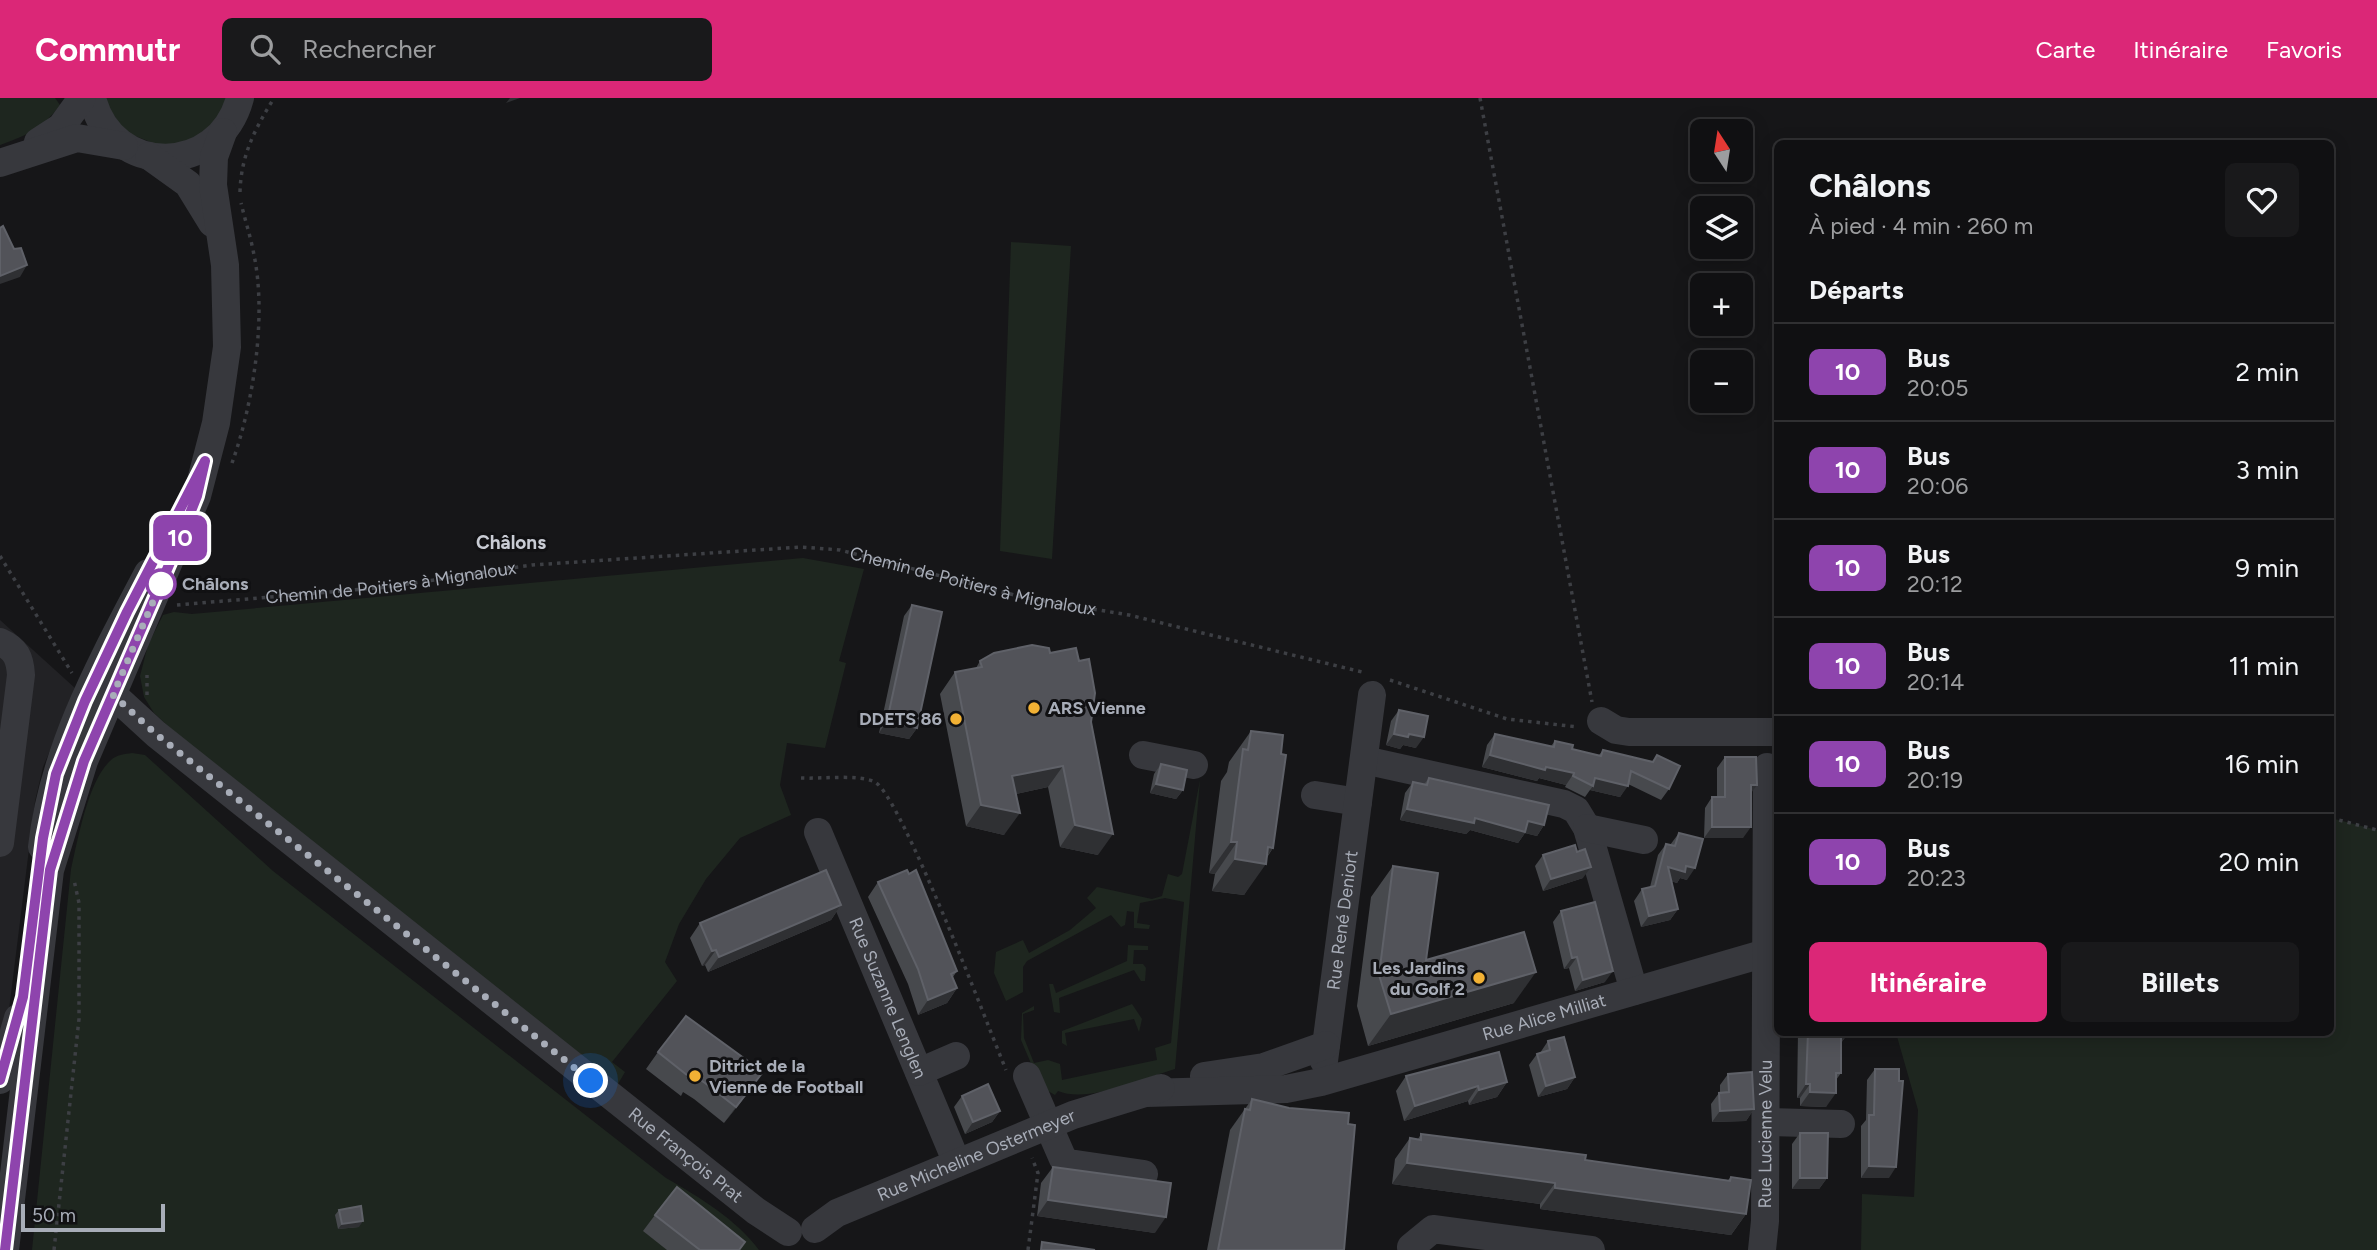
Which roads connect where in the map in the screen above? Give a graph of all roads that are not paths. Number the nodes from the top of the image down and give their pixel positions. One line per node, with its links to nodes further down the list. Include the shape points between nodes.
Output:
1 (82, 98): 6 (street, via 55,132)
2 (92, 98): 5 (street, via 102,123)
3 (241, 101): 4 (street)
4 (223, 132): 5 (street, via 191,154 166,158); 7 (street, via 214,157 213,185)
5 (136, 151): 6 (street, via 77,138); 7 (street, via 183,180 195,193 208,213)
6 (0, 161)
7 (225, 265): 8 (street, via 226,368)
8 (205, 461): 11 (street); 11 (street, via 197,496 154,601)
9 (0, 642): 23 (street, via 20,659 21,675)
10 (1375, 682): 15 (street, Rue René Deniort)
11 (98, 692): 30 (street, via 56,774 23,997); 37 (street, via 50,870); 39 (street, Rue François Prat, via 756,1211)
12 (1601, 721): 13 (street, via 1629,732)
13 (1774, 732)
14 (1143, 755): 16 (street)
15 (1364, 760): 19 (street, Rue René Deniort); 20 (street, via 1564,804 1576,810)
16 (1194, 765)
17 (1768, 767): 24 (street, Rue Lucienne Velu)
18 (1315, 795): 19 (street)
19 (1358, 802): 26 (street, Rue René Deniort, via 1363,852)
20 (1586, 824): 22 (street); 25 (street)
21 (818, 832): 28 (street, Rue Suzanne Lenglen)
22 (1644, 840)
23 (0, 843)
24 (1766, 953): 25 (street, Rue Alice Milliat); 33 (street, Rue Lucienne Velu)
25 (1633, 991): 31 (street, Rue Alice Milliat)
26 (1326, 1045): 31 (street, Rue René Deniort); 32 (street, Rue Micheline Ostermeyer, via 1264,1067 1197,1077)
27 (956, 1056): 28 (street)
28 (919, 1072): 36 (street, Rue Suzanne Lenglen)
29 (1019, 1079): 35 (street)
30 (0, 1080)
31 (1321, 1082): 32 (street, Rue Micheline Ostermeyer, via 1286,1088)
32 (1146, 1093): 35 (street, Rue Micheline Ostermeyer)
33 (1766, 1122): 34 (street); 43 (street, Rue Lucienne Velu)
34 (1841, 1124)
35 (1035, 1130): 36 (street, Rue Micheline Ostermeyer); 38 (street, via 1069,1163)
36 (957, 1163): 39 (street, Rue Micheline Ostermeyer, via 837,1213)
37 (7, 1165): 42 (street)
38 (1144, 1174)
39 (802, 1240)
40 (1411, 1247): 41 (street, via 1433,1229)
41 (1577, 1249)
42 (5, 1250)
43 (1762, 1250)

